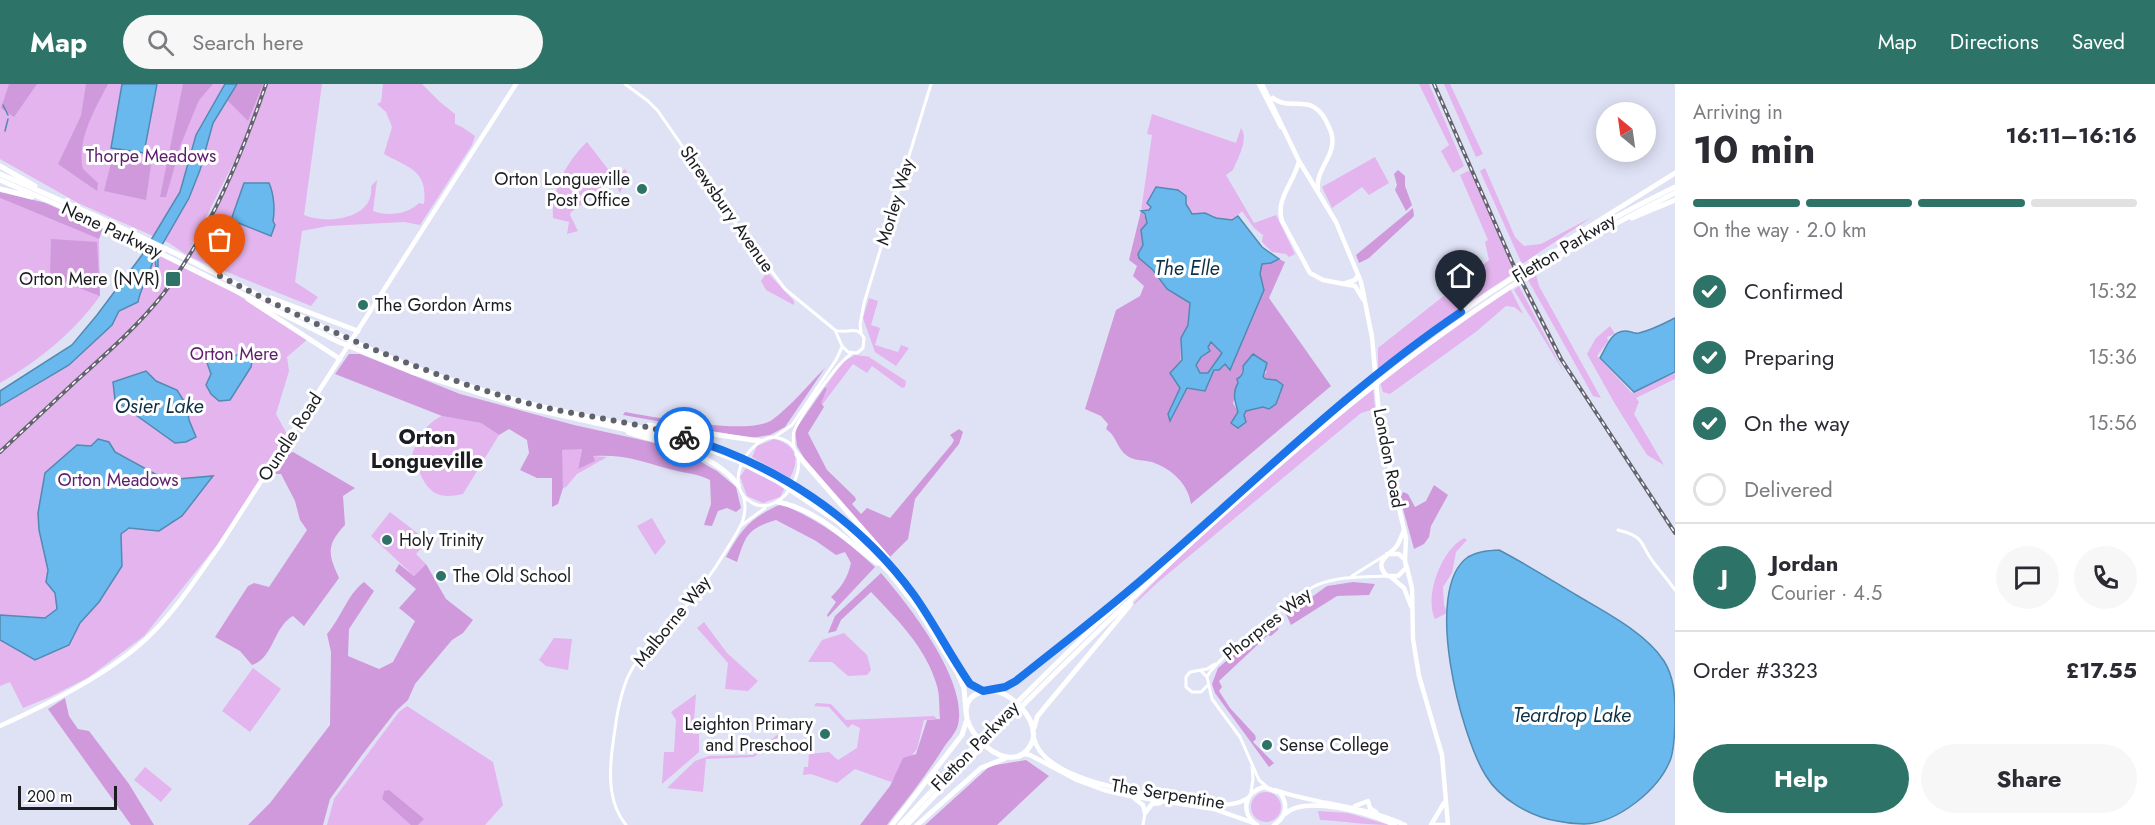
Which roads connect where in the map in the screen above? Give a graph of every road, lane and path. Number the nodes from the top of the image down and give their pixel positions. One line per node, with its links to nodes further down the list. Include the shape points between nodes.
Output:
1 (516, 84): 31 (main road, Oundle Road)
2 (625, 84): 29 (street, Shrewsbury Avenue, via 658,111 785,289)
3 (931, 84): 28 (street, Morley Way)
4 (1261, 84): 5 (main road, London Road); 6 (main road, London Road)
5 (1269, 94): 6 (main road, London Road); 9 (main road, via 1279,103 1309,104 1323,117 1333,143)
6 (1295, 152): 7 (main road, London Road)
7 (1299, 161): 12 (main road, London Road); 14 (main road)
8 (0, 166): 19 (highway)
9 (1323, 168): 12 (main road, via 1314,177); 18 (main road, via 1317,185)
10 (1675, 173): 22 (highway)
11 (0, 174): 19 (highway, Nene Parkway)
12 (1308, 175): 14 (main road, via 1302,172); 18 (main road, London Road)
13 (0, 180): 19 (highway, Nene Parkway)
14 (1292, 180): 25 (main road, via 1281,201 1282,221 1310,273)
15 (1675, 187): 22 (highway, Fletton Parkway)
16 (0, 189): 19 (highway)
17 (1675, 193): 21 (highway, Fletton Parkway)
18 (1320, 195): 24 (main road, London Road, via 1340,229)
19 (50, 199): 26 (highway, Nene Parkway)
20 (1675, 200): 21 (highway)
21 (1576, 245): 23 (highway, Fletton Parkway)
22 (1542, 259): 23 (highway, Fletton Parkway)
23 (1534, 267): 53 (highway, Fletton Parkway, via 1444,327 1363,390)
24 (1358, 275): 25 (main road); 27 (main road, London Road)
25 (1342, 284): 27 (main road, via 1357,288)
26 (237, 288): 31 (highway); 35 (highway, Nene Parkway); 37 (highway)
27 (1365, 304): 48 (main road, London Road, via 1380,426)
28 (860, 321): 30 (street); 33 (street, Morley Way)
29 (835, 330): 32 (street, Shrewsbury Avenue); 34 (street, Shrewsbury Avenue)
30 (850, 330): 32 (street); 33 (street)
31 (357, 331): 37 (main road, Oundle Road)
32 (846, 332): 34 (street)
33 (862, 333): 36 (street, via 864,345)
34 (842, 344): 36 (street); 40 (street, via 837,360 792,425)
35 (359, 347): 38 (highway, Nene Parkway, via 466,385); 39 (highway, Nene Parkway, via 465,390)
36 (853, 353): 42 (street, via 840,362 798,424 793,437)
37 (340, 359): 69 (main road, Oundle Road, via 220,545 158,626 98,673)
38 (629, 424): 41 (highway); 56 (highway, Nene Parkway, via 700,441 780,477 841,518)
39 (606, 426): 43 (highway, via 700,457 724,469); 52 (highway, Nene Parkway, via 699,446 756,469 820,508)
40 (774, 437): 41 (street); 42 (street, via 788,442)
41 (760, 441): 43 (street, via 749,451)
42 (796, 452): 45 (street, via 799,468); 56 (highway, via 894,565)
43 (738, 485): 44 (street)
44 (742, 495): 46 (street, via 754,504); 47 (street, via 746,514)
45 (778, 502): 46 (street); 52 (highway, via 795,506 829,525)
46 (770, 505): 47 (street, Malborne Way)
47 (741, 526): 88 (street, Malborne Way, via 688,604 647,648 627,679 610,767 611,793)
48 (1404, 530): 50 (main road, London Road, via 1397,545); 51 (main road, London Road)
49 (1618, 530): 57 (street, via 1642,541)
50 (1386, 555): 51 (main road, via 1395,552); 54 (main road, via 1381,567); 55 (street, Phorpres Way)
51 (1405, 562): 54 (main road, via 1402,574); 58 (main road, London Road, via 1412,588)
52 (888, 571): 67 (highway, Nene Parkway, via 918,609 958,674)
53 (1156, 572): 63 (highway, via 1016,681); 70 (highway, via 1037,717); 90 (highway, Fletton Parkway, via 1031,688); 91 (highway, Fletton Parkway)
54 (1389, 576): 55 (street, Phorpres Way); 58 (main road, London Road, via 1404,588)
55 (1351, 577): 59 (street, Phorpres Way, via 1302,593)
56 (906, 585): 64 (highway, Nene Parkway, via 970,684)
57 (1675, 590)
58 (1412, 609): 81 (main road, London Road, via 1419,676 1442,755)
59 (1219, 662): 60 (street, Phorpres Way); 61 (street, Phorpres Way)
60 (1200, 670): 61 (street); 65 (street, via 1190,672 1185,683 1189,690)
61 (1207, 677): 62 (street)
62 (1208, 685): 65 (street); 66 (street)
63 (990, 690): 64 (highway); 70 (highway, via 1006,695 1029,717)
64 (983, 691): 67 (highway, via 971,699)
65 (1201, 692): 66 (street)
66 (1212, 699): 73 (street)
67 (966, 712): 68 (highway)
68 (966, 720): 74 (highway, via 994,752); 89 (highway, via 962,735)
69 (0, 726)
70 (1034, 728): 71 (highway)
71 (1034, 735): 72 (highway, via 1032,744); 75 (main road, The Serpentine, via 1041,753)
72 (1022, 754): 74 (highway); 75 (main road, The Serpentine)
73 (1249, 756): 77 (street, via 1259,780); 80 (street, via 1253,779)
74 (1008, 758): 92 (highway, via 981,768)
75 (1056, 766): 76 (main road, The Serpentine)
76 (1065, 771): 79 (main road, The Serpentine, via 1090,785); 80 (main road, The Serpentine, via 1144,794 1209,803 1238,804)
77 (1268, 788): 78 (main road); 80 (main road, The Serpentine, via 1257,789)
78 (1275, 790): 83 (main road); 85 (main road, via 1283,798)
79 (1130, 796): 82 (main road, The Serpentine); 84 (main road, via 1143,805)
80 (1250, 796): 87 (main road, via 1246,809)
81 (1446, 798): 97 (main road); 98 (main road, London Road)
82 (1168, 802): 84 (main road, via 1152,804); 87 (main road, The Serpentine, via 1214,809)
83 (1349, 806): 86 (main road); 86 (main road, via 1368,801)
84 (1145, 813): 93 (street)
85 (1285, 814): 94 (main road); 95 (main road, via 1299,807 1321,807 1349,810)
86 (1378, 814): 96 (main road)
87 (1256, 824)
88 (626, 825)
89 (891, 825)
90 (900, 825)
91 (908, 825)
92 (917, 825)
93 (1143, 825)
94 (1274, 825)
95 (1395, 825)
96 (1405, 825)
97 (1431, 825): 98 (main road)
98 (1447, 825)

